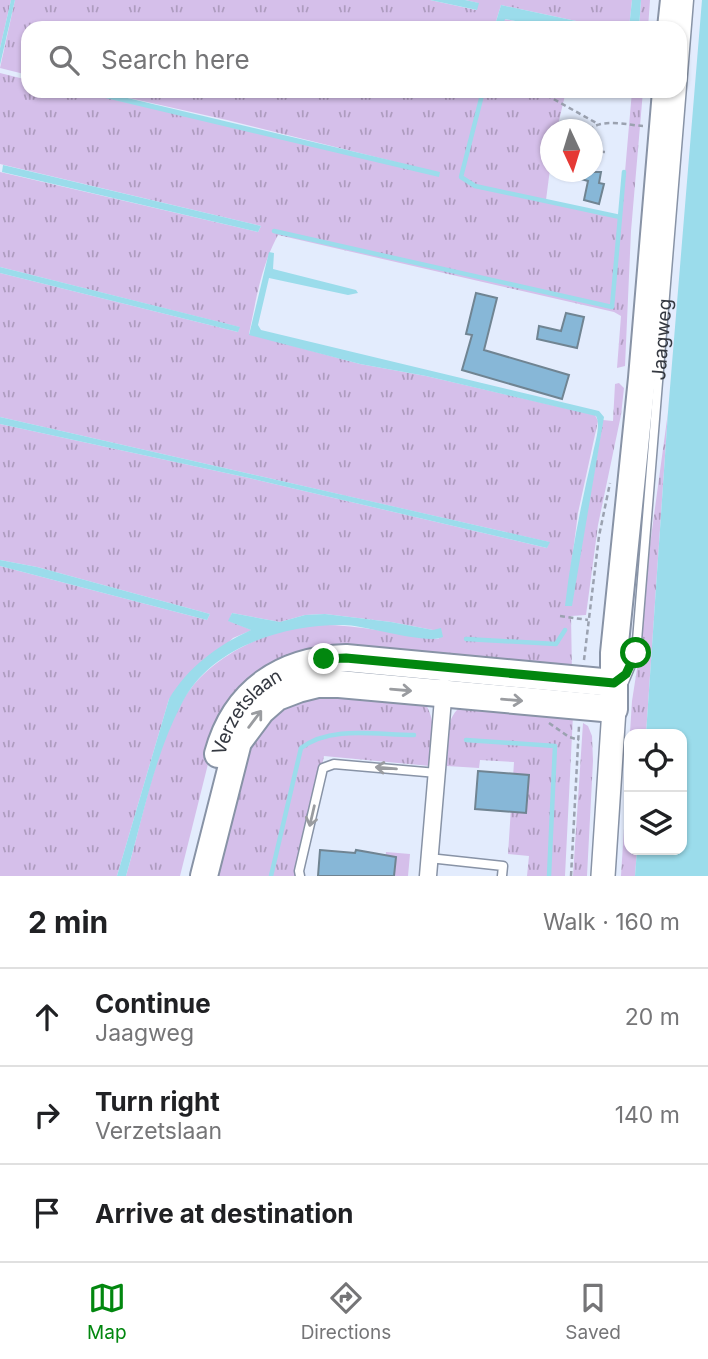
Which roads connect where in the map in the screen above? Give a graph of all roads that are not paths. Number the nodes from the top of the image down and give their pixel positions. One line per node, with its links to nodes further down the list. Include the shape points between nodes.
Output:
1 (674, 0): 3 (main road)
2 (689, 0): 4 (lane, Jaagweg)
3 (672, 21)
4 (687, 25)
5 (665, 98): 8 (main road, Jaagweg, via 614,653)
6 (681, 98): 8 (lane, Jaagweg, via 636,653)
7 (444, 681): 8 (main road, Verzetslaan, via 582,693); 9 (street); 11 (main road, Verzetslaan, via 346,658 324,659 273,676 241,705 222,740); 12 (main road, Verzetslaan, one-way to 7, via 239,742 277,697 318,684)
8 (618, 689): 16 (main road, Jaagweg)
9 (437, 773): 10 (street); 13 (lane, one-way to 13, via 334,764 323,768)
10 (429, 858): 14 (street); 15 (lane, via 502,866)
11 (187, 876)
12 (204, 876)
13 (300, 876)
14 (428, 876)
15 (502, 876)
16 (603, 876)

